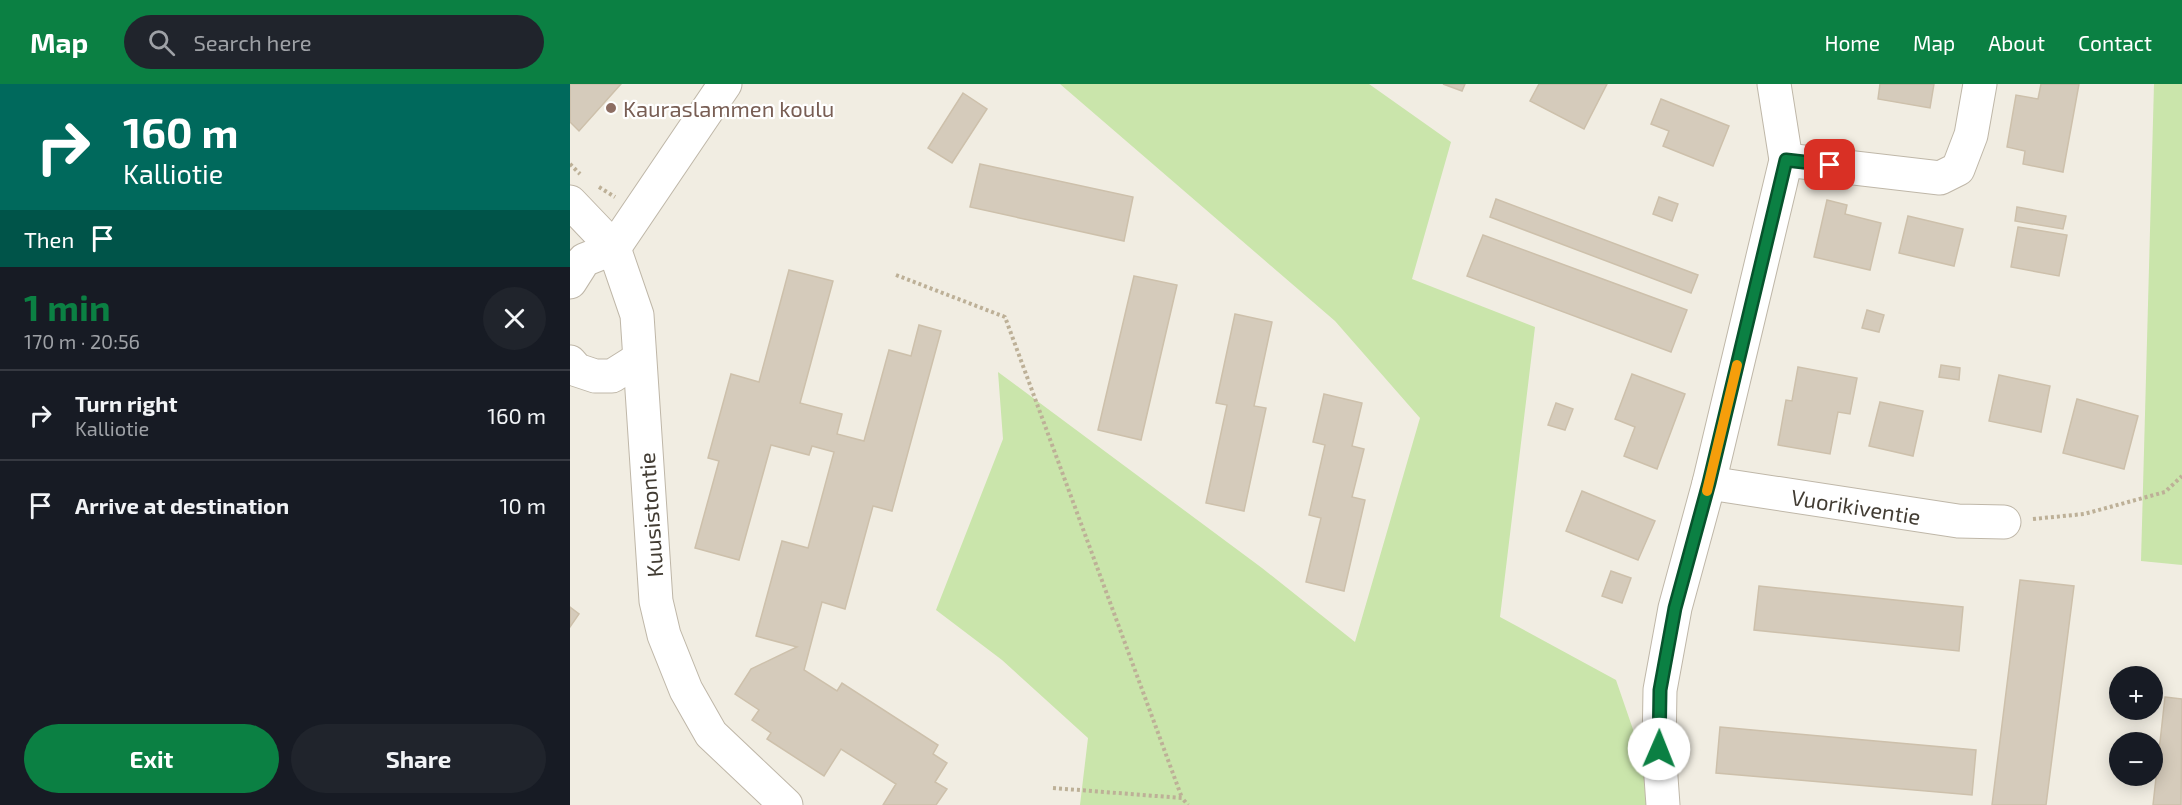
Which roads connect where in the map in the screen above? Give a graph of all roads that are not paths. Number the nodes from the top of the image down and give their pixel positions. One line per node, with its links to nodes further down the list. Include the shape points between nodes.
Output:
1 (725, 84): 6 (street)
2 (1774, 84): 4 (street)
3 (1980, 84): 4 (street, via 1971,135 1958,169 1940,178)
4 (1786, 160): 10 (street)
5 (583, 188): 6 (street, Kuusistontie)
6 (614, 248): 7 (street, via 584,260); 8 (street, Kuusistontie, via 637,315)
7 (570, 282)
8 (639, 359): 9 (street, via 612,376 577,370); 12 (street, Kuusistontie, via 656,601 664,635 686,690 711,734)
9 (570, 362)
10 (1709, 483): 11 (street, Vuorikiventie, via 1958,521); 13 (street, via 1675,608 1660,690)
11 (2004, 522)
12 (786, 805)
13 (1663, 805)

